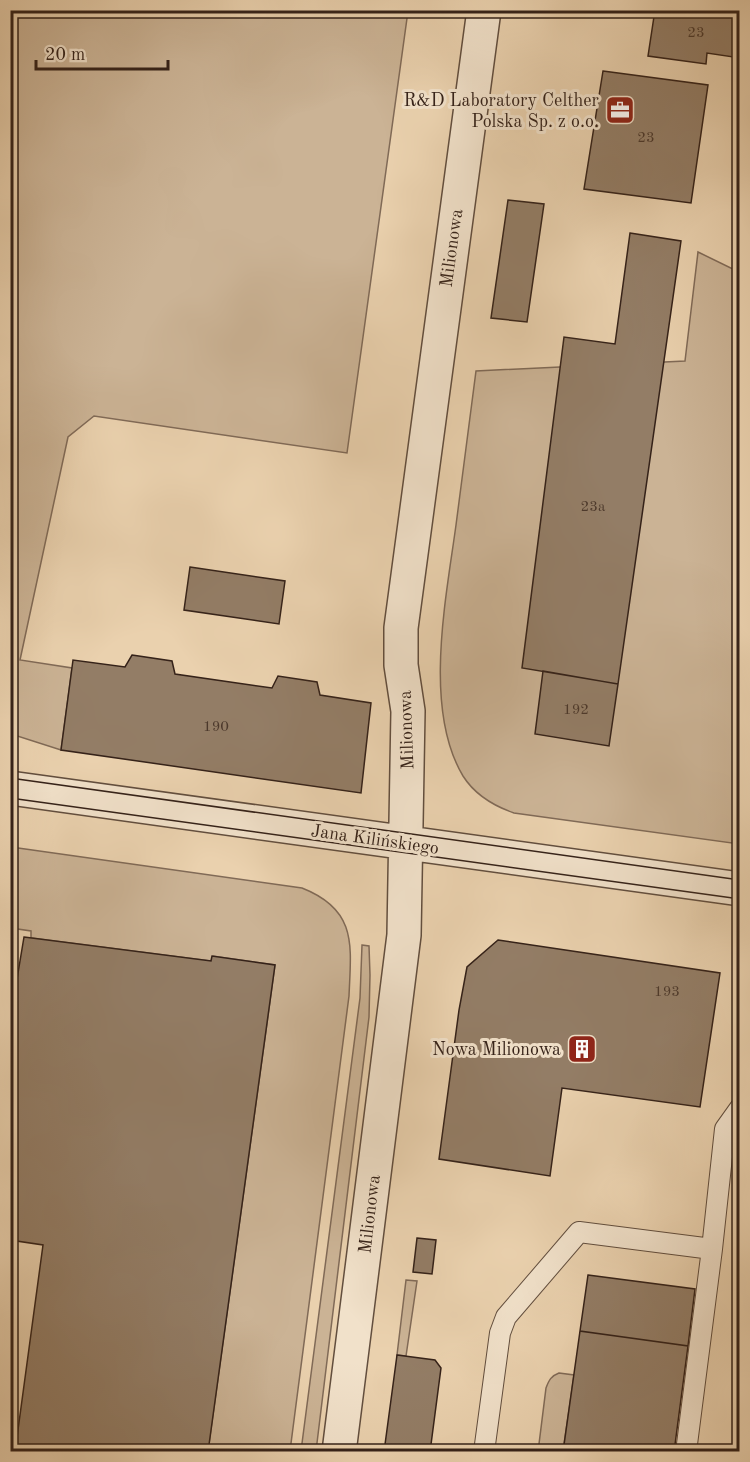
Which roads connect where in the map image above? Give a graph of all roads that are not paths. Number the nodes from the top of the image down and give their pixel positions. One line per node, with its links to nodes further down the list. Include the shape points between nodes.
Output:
1 (484, 10): 3 (street, Milionowa, via 401,628 401,665 408,711)
2 (10, 788): 3 (street, Jana Kilińskiego)
3 (407, 844): 4 (street, Jana Kilińskiego); 7 (street, Milionowa, via 405,935)
4 (740, 889)
5 (740, 1108): 6 (lane, via 725,1129)
6 (711, 1249): 8 (lane, via 579,1232 506,1317 500,1333); 9 (lane)
7 (339, 1452)
8 (484, 1452)
9 (686, 1452)

